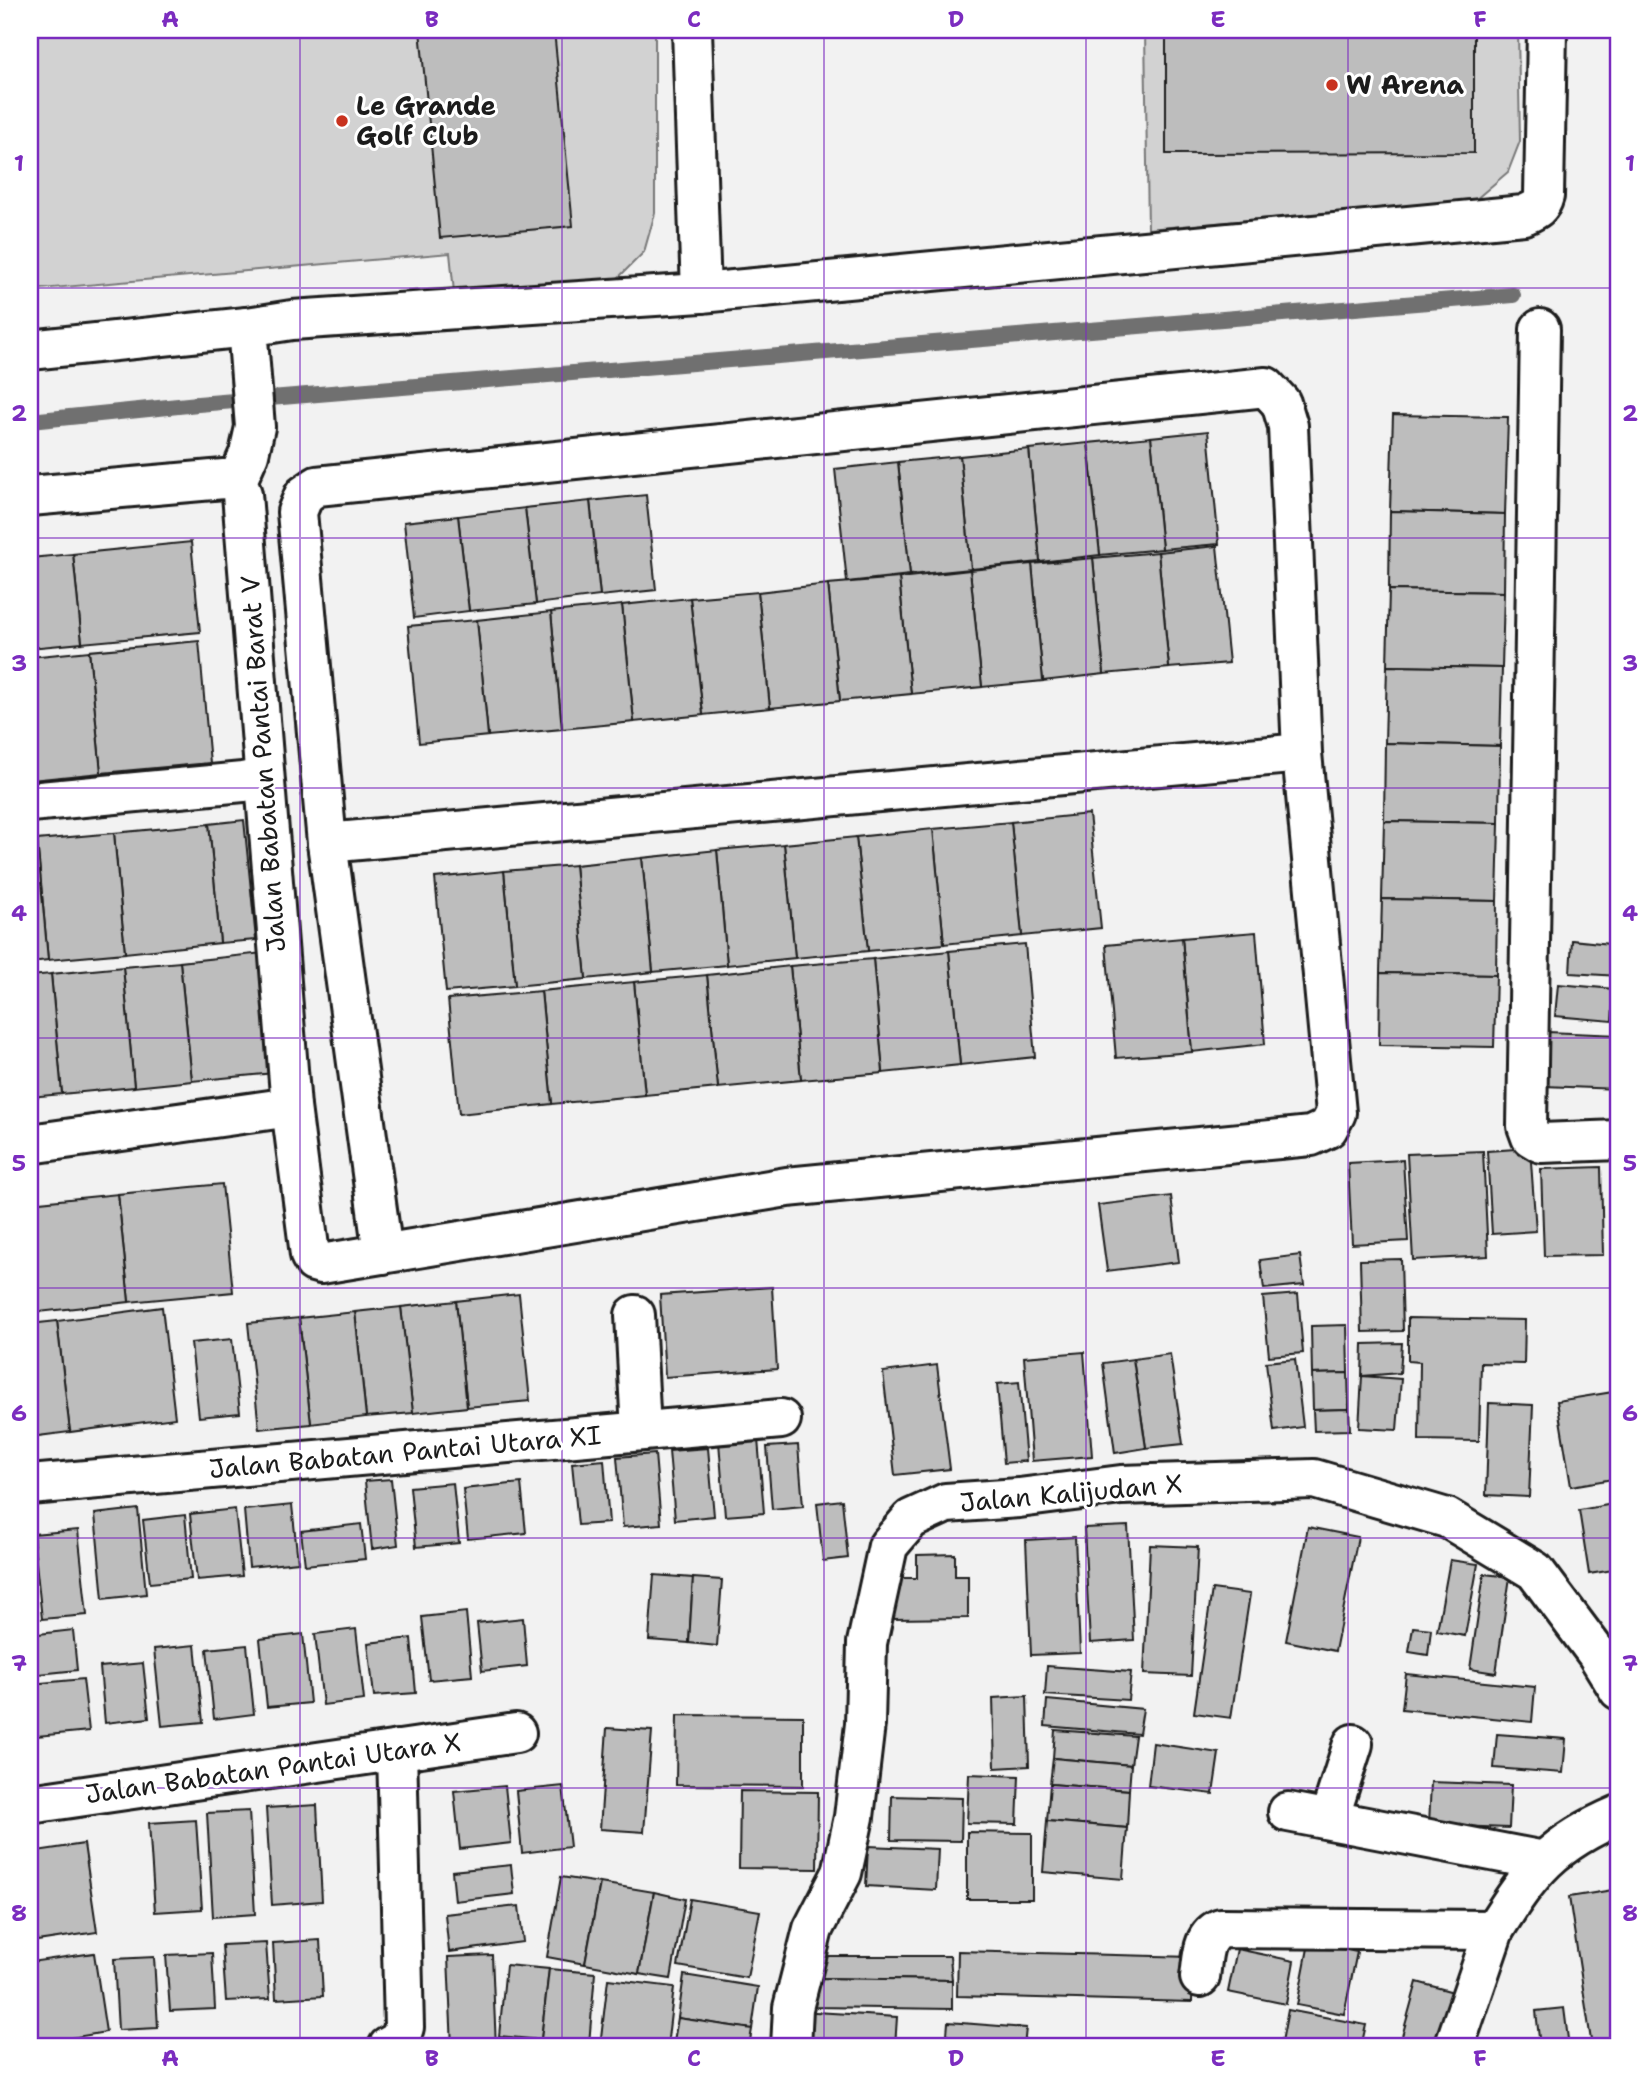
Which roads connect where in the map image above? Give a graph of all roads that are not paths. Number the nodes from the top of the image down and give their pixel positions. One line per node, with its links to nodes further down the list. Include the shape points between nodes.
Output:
1 (692, 30): 3 (street)
2 (1547, 30): 3 (street, via 1544,196 1535,211 1524,215)
3 (701, 292): 5 (street, via 292,320)
4 (1540, 329): 14 (street, via 1527,1126 1531,1137 1541,1143)
5 (247, 338): 6 (street); 7 (street, via 255,427)
6 (30, 350)
7 (237, 481): 8 (street); 10 (street, Jalan Babatan Pantai Barat V, via 242,494)
8 (30, 496)
9 (1302, 753): 12 (street); 12 (street, via 1289,426 1281,403 1266,387 317,486 304,495 297,512); 16 (street, via 1336,1113 1328,1128 1311,1136 788,1187)
10 (263, 778): 11 (street); 13 (street, Jalan Babatan Pantai Barat V)
11 (30, 802)
12 (327, 843): 16 (street)
13 (291, 1107): 15 (street); 16 (street, Jalan Babatan Pantai Barat V, via 314,1262)
14 (1619, 1140)
15 (30, 1144)
16 (383, 1254)
17 (635, 1315): 19 (street)
18 (780, 1419): 19 (street, Jalan Babatan Pantai Utara XI)
19 (641, 1431): 20 (street, Jalan Babatan Pantai Utara XI)
20 (30, 1485)
21 (1619, 1690): 33 (street, Jalan Kalijudan X, via 1535,1571 1447,1518 1314,1479 1121,1485 946,1503 911,1519 888,1546 867,1643 865,1724 854,1817 842,1873 813,1928 793,2008)
22 (516, 1733): 24 (street, Jalan Babatan Pantai Utara X)
23 (1353, 1744): 28 (street)
24 (397, 1750): 25 (street, Jalan Babatan Pantai Utara X); 32 (street, via 404,2027 400,2040)
25 (30, 1804)
26 (1288, 1812): 28 (street)
27 (1619, 1815): 29 (street, via 1577,1836)
28 (1329, 1819): 29 (street)
29 (1544, 1861): 30 (street, via 1521,1886)
30 (1494, 1930): 31 (street, via 1221,1928 1206,1938); 34 (street)
31 (1200, 1977)
32 (388, 2047)
33 (791, 2047)
34 (1454, 2047)

